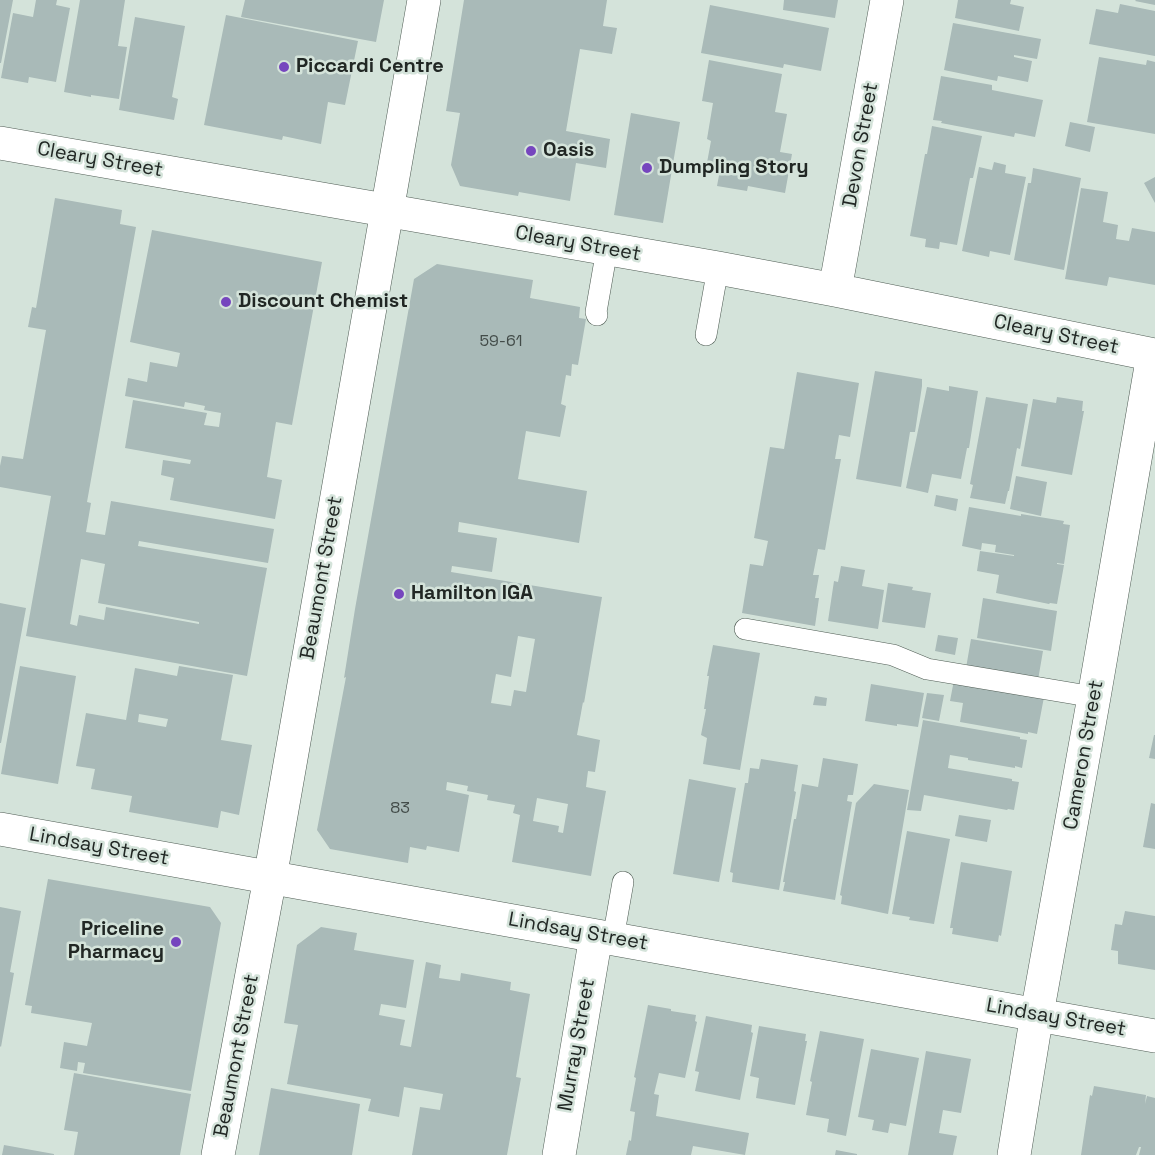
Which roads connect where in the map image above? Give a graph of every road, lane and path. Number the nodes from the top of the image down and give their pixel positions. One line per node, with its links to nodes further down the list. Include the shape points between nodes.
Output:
1 (424, 0): 4 (street, Beaumont Street)
2 (887, 0): 7 (street, Devon Street)
3 (0, 143): 4 (street, Cleary Street)
4 (387, 211): 5 (street, Cleary Street); 14 (street, Beaumont Street)
5 (607, 249): 6 (street, Cleary Street); 8 (lane)
6 (718, 268): 7 (street, Cleary Street); 9 (lane)
7 (835, 290): 10 (street, Cleary Street)
8 (597, 315)
9 (706, 335)
10 (1154, 355): 12 (street, Cameron Street)
11 (745, 629): 12 (lane, via 893,655 927,669)
12 (1094, 697): 17 (street, Cameron Street)
13 (0, 829): 14 (street, Lindsay Street)
14 (270, 878): 16 (street, Lindsay Street); 19 (street, Beaumont Street)
15 (623, 882): 16 (lane)
16 (605, 937): 17 (street, Lindsay Street); 20 (street, Murray Street)
17 (1038, 1014): 18 (street, Lindsay Street); 21 (street, Cameron Street)
18 (1155, 1036)
19 (218, 1155)
20 (559, 1155)
21 (1014, 1155)

